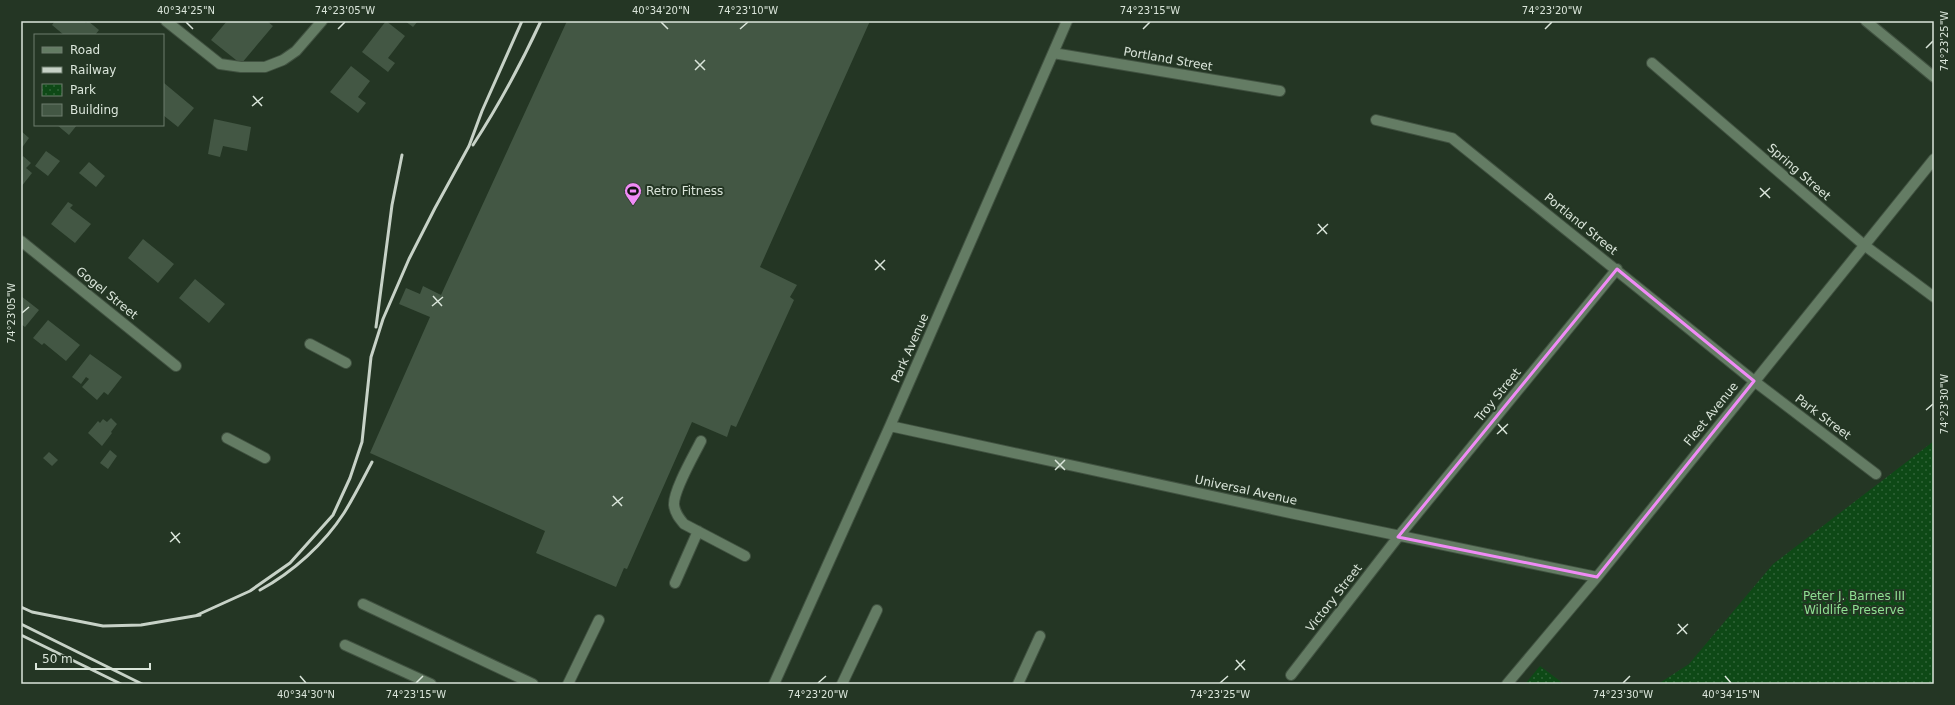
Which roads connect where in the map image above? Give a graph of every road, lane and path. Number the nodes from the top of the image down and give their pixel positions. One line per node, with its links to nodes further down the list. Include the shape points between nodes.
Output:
1 (166, 21): 2 (street, via 220,64 241,67 265,66 283,60 296,51)
2 (322, 21)
3 (1067, 21): 5 (street, Park Avenue)
4 (1866, 21): 7 (street)
5 (1053, 53): 8 (street, Portland Street); 19 (street, Park Avenue)
6 (1652, 63): 12 (street, Spring Street)
7 (1934, 77)
8 (1280, 91)
9 (1376, 120): 13 (street, Portland Street, via 1452,138)
10 (1934, 159): 12 (street, Fleet Avenue)
11 (21, 241): 17 (street, Gogel Street)
12 (1864, 246): 14 (street, Spring Street); 18 (street, Fleet Avenue)
13 (1617, 269): 18 (street, Portland Street); 25 (street, Troy Street)
14 (1934, 297)
15 (310, 344): 16 (street)
16 (346, 362)
17 (176, 366)
18 (1754, 381): 23 (street, Park Street); 27 (street, Fleet Avenue)
19 (890, 426): 25 (street, Universal Avenue); 38 (street, Park Avenue)
20 (227, 438): 22 (street)
21 (701, 441): 24 (street, via 676,493 674,504 678,517 684,524)
22 (265, 458)
23 (1876, 474)
24 (698, 531): 26 (street); 28 (street)
25 (1398, 536): 27 (street, Universal Avenue); 34 (street, Victory Street)
26 (745, 556)
27 (1598, 577): 41 (street, Fleet Avenue)
28 (675, 583)
29 (363, 604): 36 (street)
30 (877, 610): 39 (street)
31 (599, 620): 37 (street)
32 (1040, 636): 40 (street)
33 (345, 646): 35 (street)
34 (1291, 675)
35 (431, 684)
36 (533, 684)
37 (568, 684)
38 (774, 684)
39 (842, 684)
40 (1018, 684)
41 (1507, 684)

